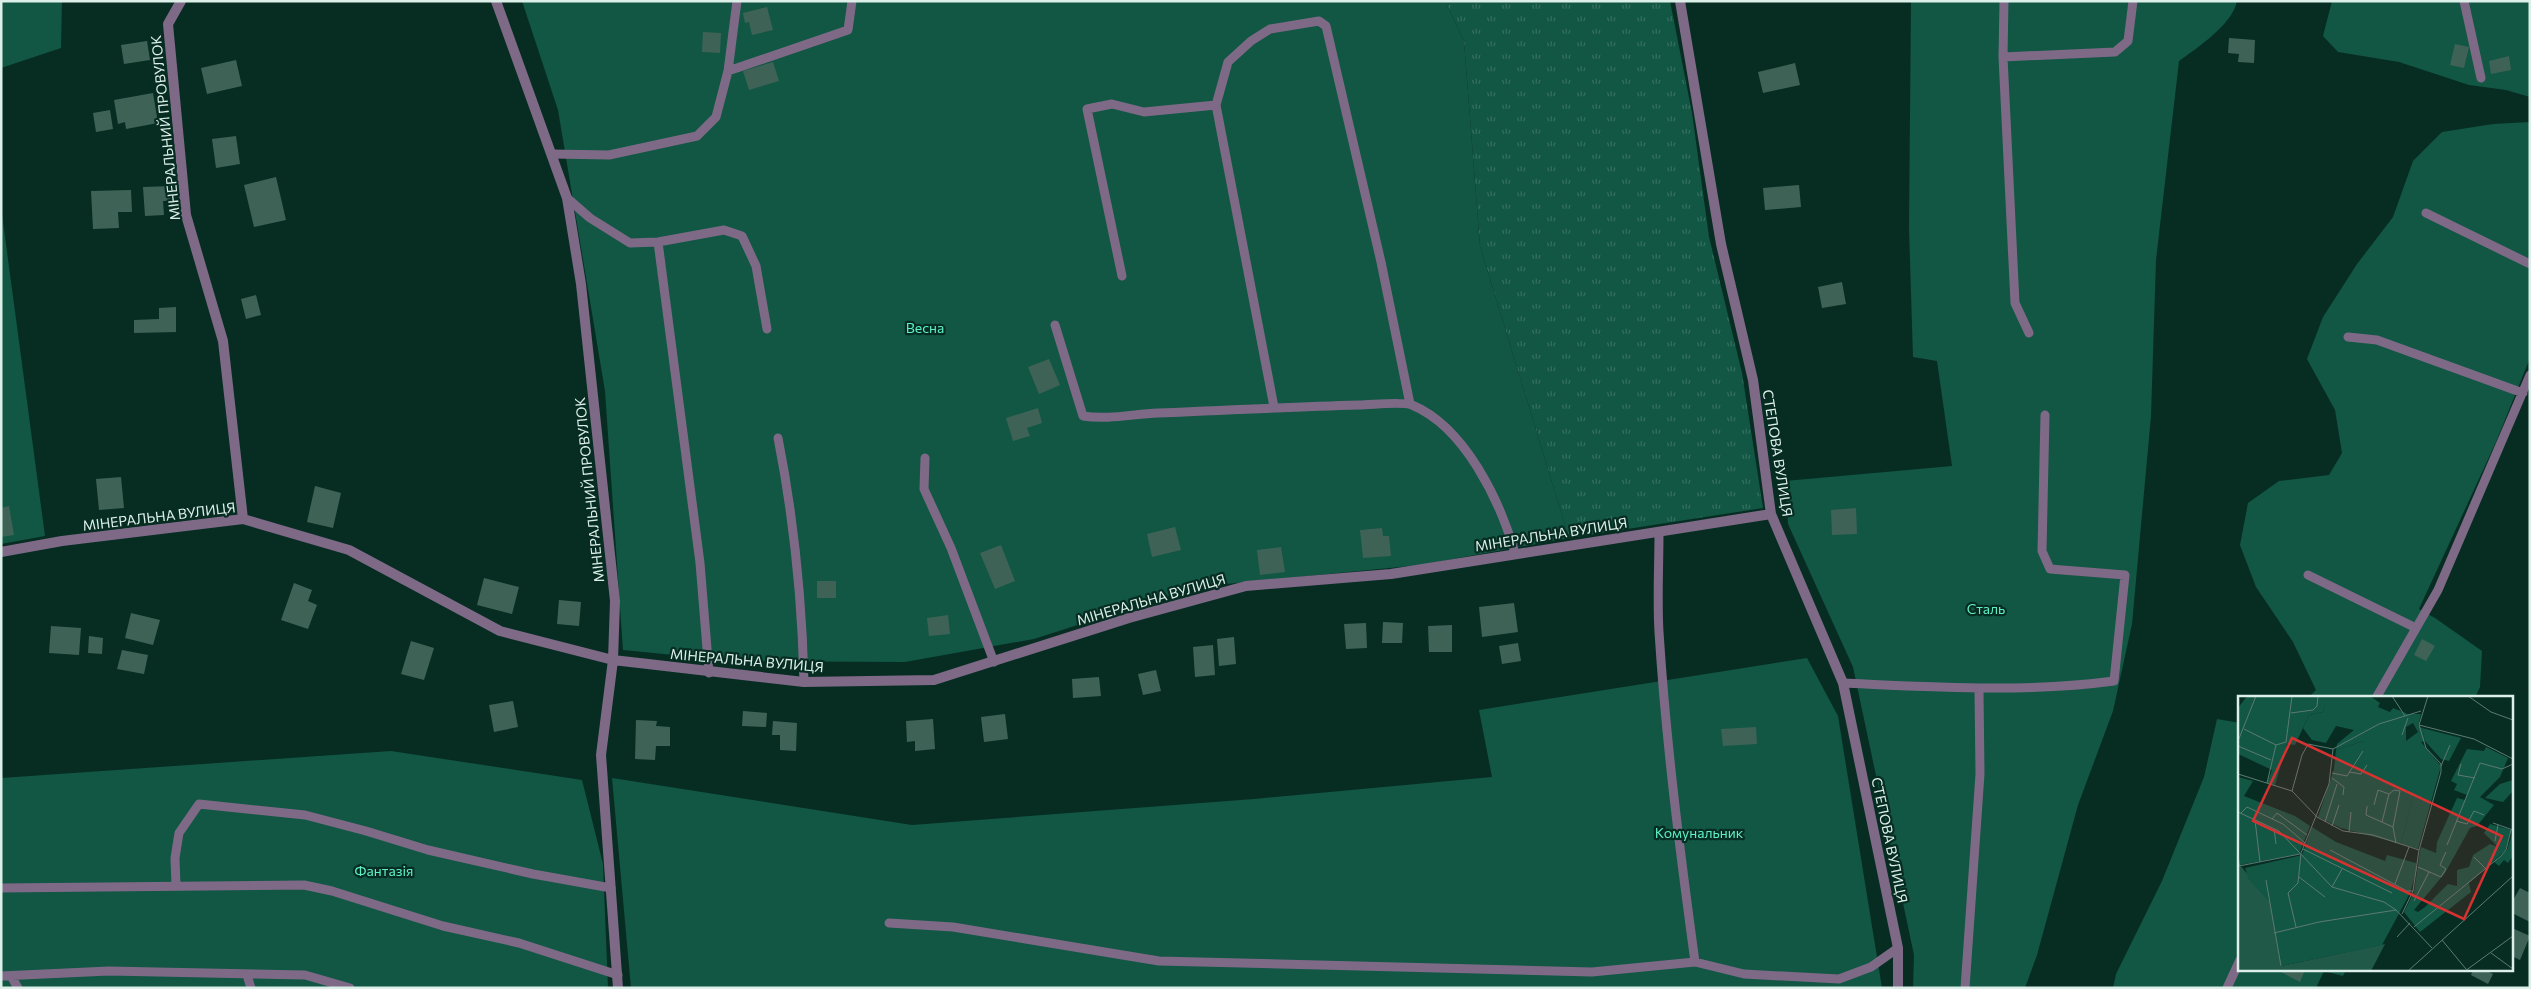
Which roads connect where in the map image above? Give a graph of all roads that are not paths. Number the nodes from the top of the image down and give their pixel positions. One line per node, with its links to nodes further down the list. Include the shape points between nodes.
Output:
1 (181, 1): 31 (street, МІНЕРАЛЬНИЙ ПРОВУЛОК, via 168,24 186,215 223,341)
2 (496, 1): 13 (street, МІНЕРАЛЬНИЙ ПРОВУЛОК)
3 (737, 1): 10 (lane)
4 (852, 1): 10 (lane, via 848,30)
5 (1680, 1): 30 (street, СТЕПОВА ВУЛИЦЯ, via 1721,244 1753,380)
6 (2004, 1): 9 (lane)
7 (2133, 1): 9 (lane, via 2128,41 2115,52)
8 (2464, 1): 11 (lane)
9 (2003, 57): 21 (lane, via 2016,303)
10 (728, 71): 13 (lane, via 716,117 697,136 609,155)
11 (2481, 78)
12 (1216, 105): 18 (lane, via 1144,112 1112,104 1087,110); 25 (lane, via 1228,62 1251,40 1270,29 1307,22 1319,21 1326,26); 26 (lane)
13 (552, 154): 14 (street, МІНЕРАЛЬНИЙ ПРОВУЛОК)
14 (567, 198): 16 (lane, via 590,218 630,243); 37 (street, МІНЕРАЛЬНИЙ ПРОВУЛОК, via 582,293 614,601)
15 (2426, 214): 17 (lane)
16 (658, 242): 20 (lane, via 724,230 742,236 756,266); 39 (lane, via 700,563)
17 (2530, 264)
18 (1122, 276)
19 (1055, 325): 26 (lane, via 1083,416 1100,419)
20 (767, 329)
21 (2030, 333)
22 (2348, 337): 24 (lane, via 2377,340)
23 (2530, 375): 24 (lane)
24 (2522, 393): 36 (lane, via 2438,590)
25 (1410, 404): 26 (lane); 34 (lane, via 1444,424 1486,481 1505,518)
26 (1274, 407)
27 (2045, 415): 42 (lane, via 2042,551 2050,569 2126,575 2114,681 2079,686)
28 (778, 438): 40 (lane, via 790,501 802,606)
29 (925, 458): 38 (lane, via 924,489 962,576)
30 (1771, 514): 32 (street, МІНЕРАЛЬНА ВУЛИЦЯ); 41 (street, СТЕПОВА ВУЛИЦЯ)
31 (243, 519): 33 (street, МІНЕРАЛЬНА ВУЛИЦЯ, via 62,541); 37 (street, МІНЕРАЛЬНА ВУЛИЦЯ, via 348,550 500,631)
32 (1659, 533): 34 (street, МІНЕРАЛЬНА ВУЛИЦЯ); 49 (lane, via 1659,630 1666,723)
33 (1, 552)
34 (1515, 553): 38 (street, МІНЕРАЛЬНА ВУЛИЦЯ, via 1391,574 1246,586 1129,618)
35 (2308, 575): 36 (lane)
36 (2416, 628): 43 (lane)
37 (613, 660): 39 (street, МІНЕРАЛЬНА ВУЛИЦЯ); 46 (street, МІНЕРАЛЬНИЙ ПРОВУЛОК, via 602,754)
38 (994, 662): 40 (street, МІНЕРАЛЬНА ВУЛИЦЯ, via 934,680)
39 (709, 672): 40 (street, МІНЕРАЛЬНА ВУЛИЦЯ)
40 (804, 682)
41 (1843, 684): 42 (lane); 48 (street, СТЕПОВА ВУЛИЦЯ)
42 (1979, 690): 59 (lane, via 1980,774)
43 (2377, 696)
44 (176, 886): 45 (lane); 46 (lane, via 175,858 179,833 199,804 304,815 428,850); 52 (lane, via 304,885 443,926 519,943)
45 (1, 888)
46 (611, 888): 52 (street, МІНЕРАЛЬНИЙ ПРОВУЛОК)
47 (889, 923): 49 (lane, via 953,927 1159,961 1592,972)
48 (1898, 948): 49 (lane, via 1871,967 1839,979 1744,974); 58 (street, СТЕПОВА ВУЛИЦЯ)
49 (1695, 962)
50 (2238, 964): 60 (lane)
51 (247, 975): 53 (lane, via 109,971); 55 (lane); 56 (lane, via 305,975)
52 (618, 975): 57 (street, МІНЕРАЛЬНИЙ ПРОВУЛОК)
53 (6, 976): 54 (lane)
54 (18, 988)
55 (250, 988)
56 (350, 988)
57 (618, 988)
58 (1898, 988)
59 (1965, 988)
60 (2227, 988)

